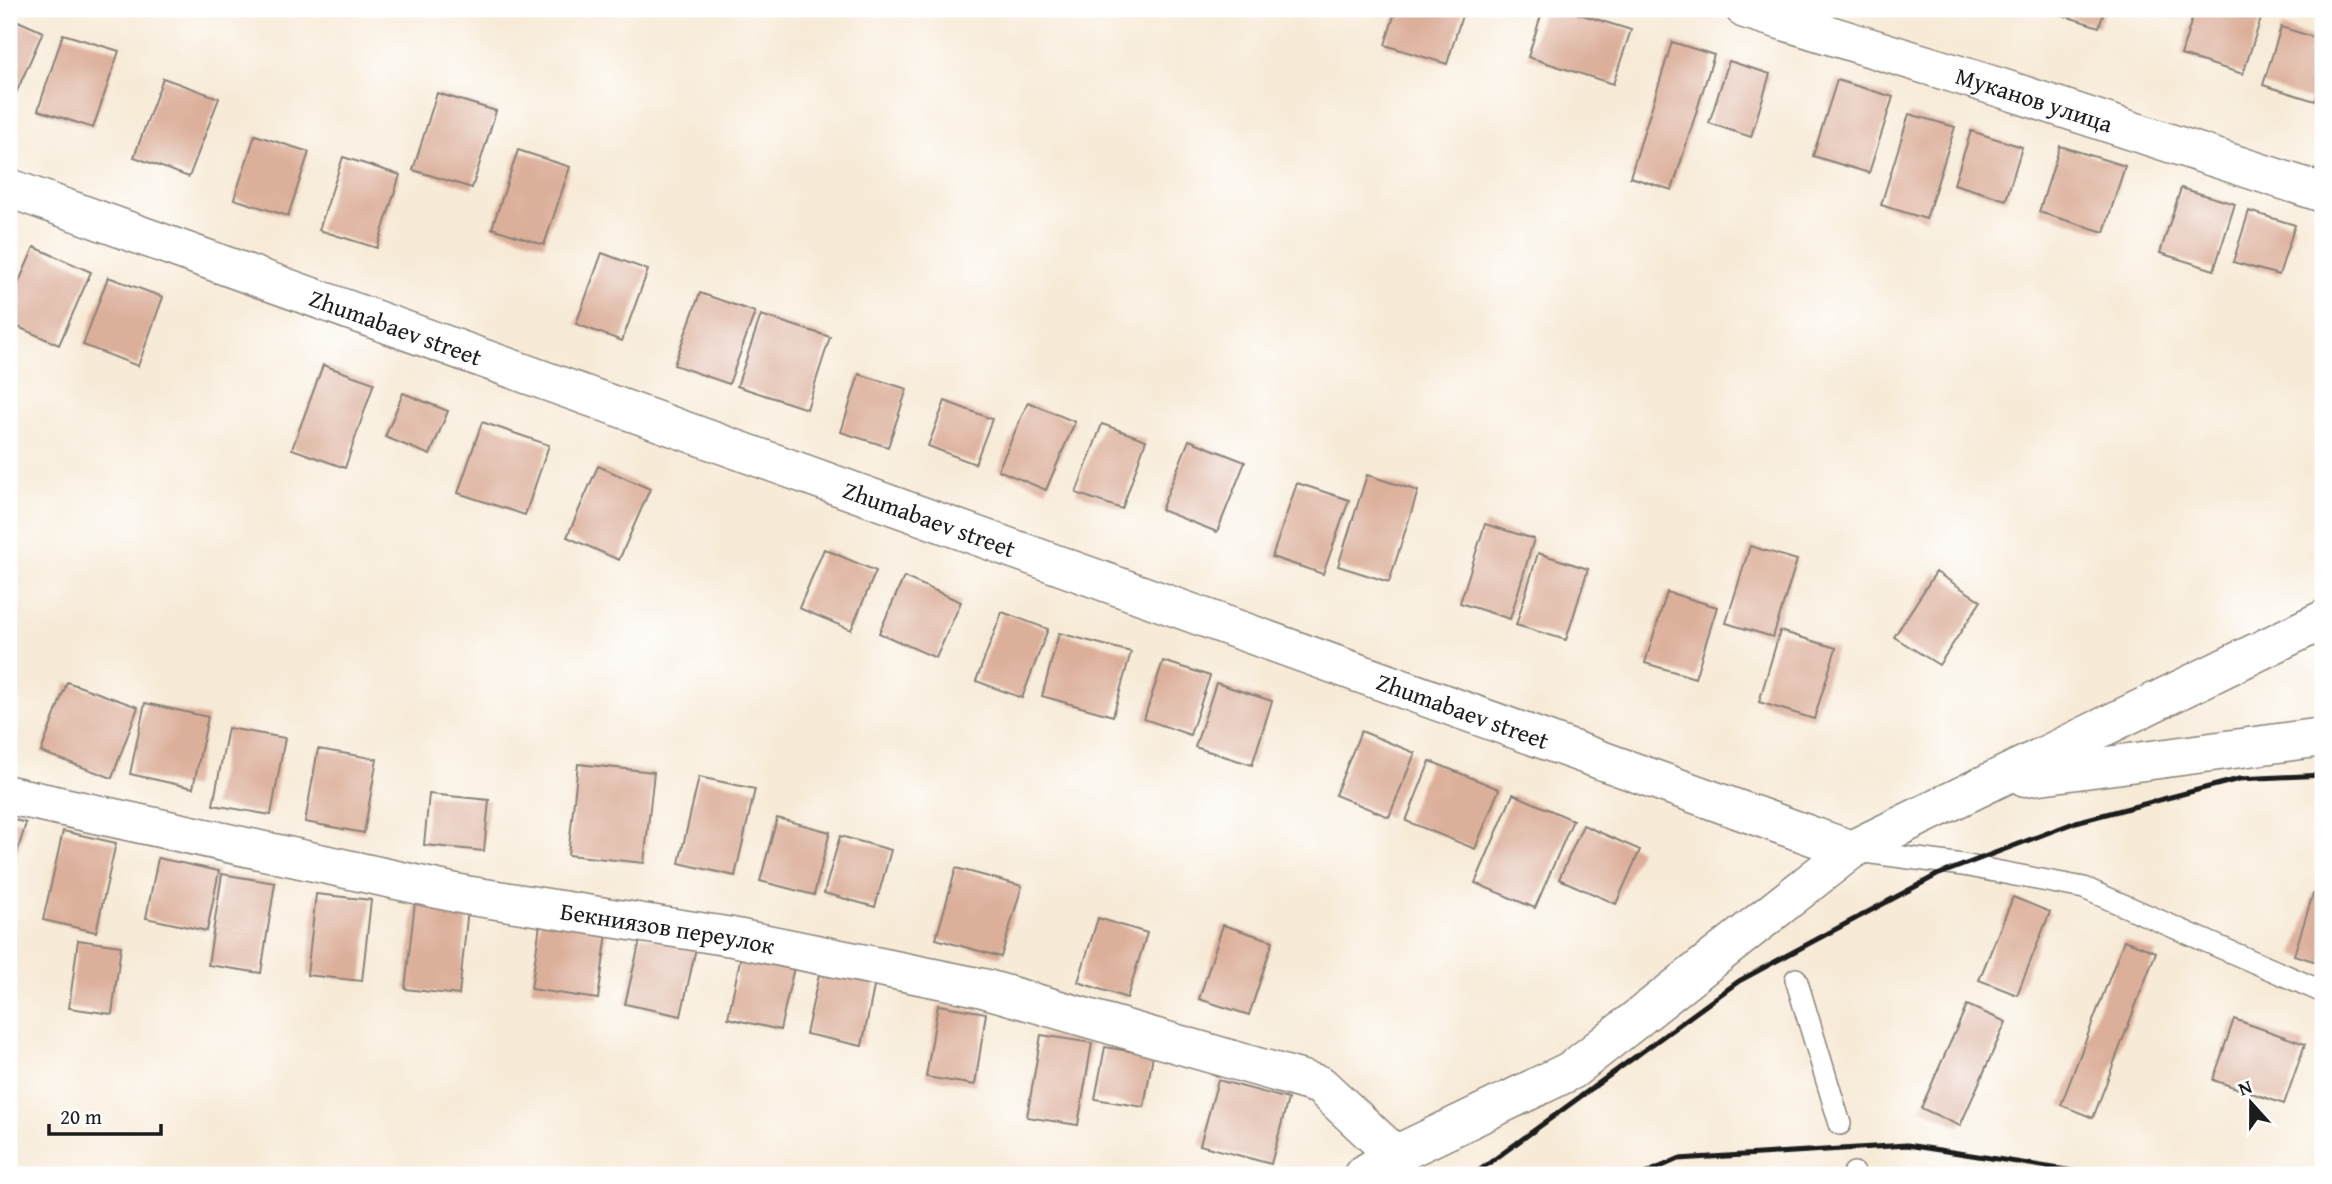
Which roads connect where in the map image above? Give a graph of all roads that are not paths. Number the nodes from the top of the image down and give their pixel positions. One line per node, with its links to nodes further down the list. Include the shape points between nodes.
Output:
1 (1745, 9): 3 (street, Муканов улица)
2 (9, 188): 8 (street, Zhumabaev street)
3 (2323, 193)
4 (2323, 620): 6 (street)
5 (2323, 737): 6 (street)
6 (1992, 782): 8 (street)
7 (9, 795): 12 (street, Бекниязов переулок, via 465,895 732,937 983,988 1320,1085)
8 (1851, 850): 10 (lane, via 2084,888); 12 (street, via 1779,920 1572,1070)
9 (1796, 979): 11 (lane)
10 (2323, 992)
11 (1840, 1124)
12 (1395, 1155): 13 (street)
13 (1363, 1175)

